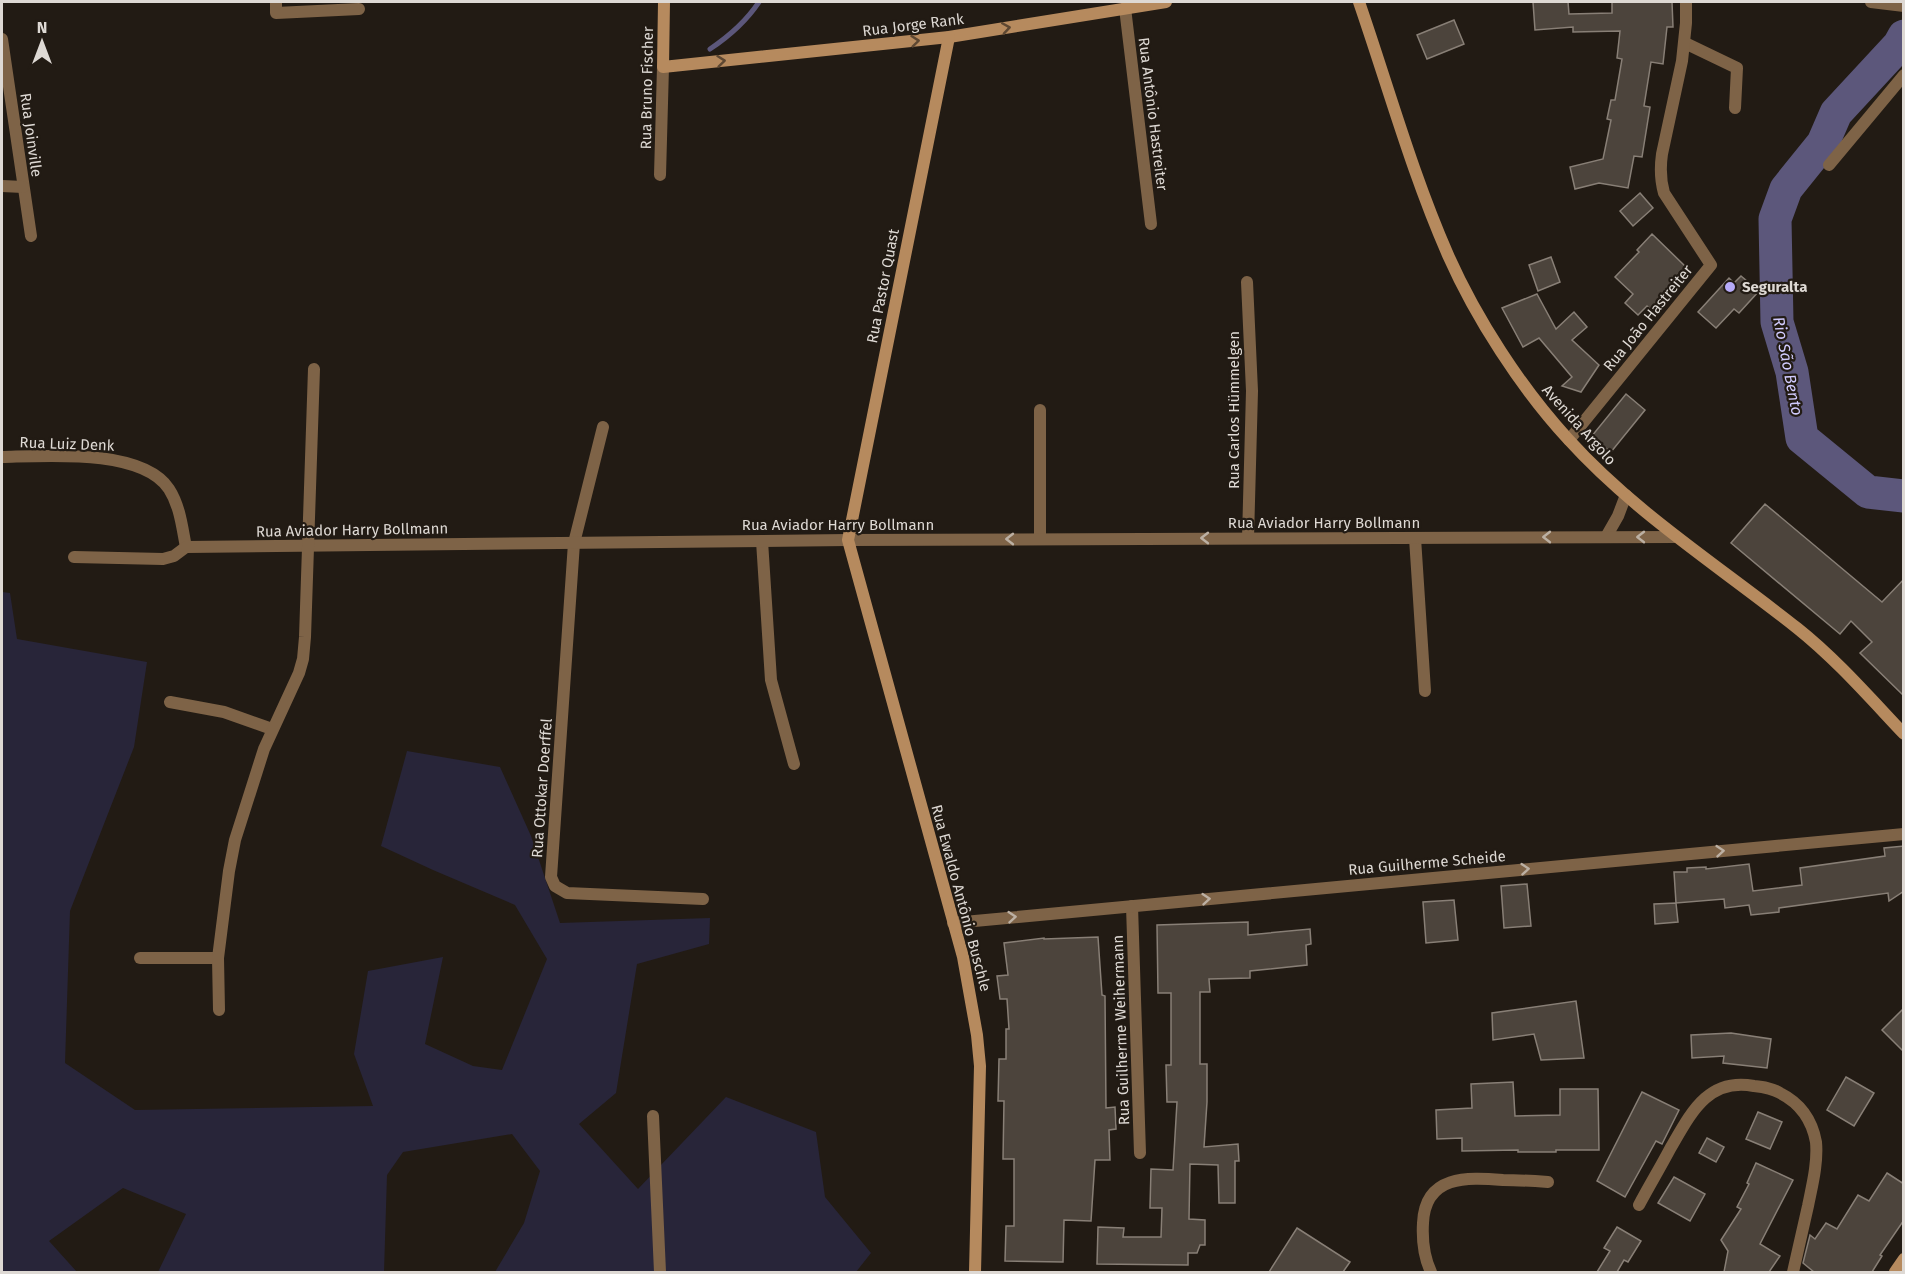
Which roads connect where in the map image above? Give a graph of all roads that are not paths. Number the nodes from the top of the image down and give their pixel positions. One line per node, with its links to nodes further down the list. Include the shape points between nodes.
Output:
1 (664, 2): 13 (street, Rua Bruno Fischer)
2 (1166, 2): 8 (street, Rua Jorge Rank)
3 (1359, 2): 26 (street, Avenida Argolo, via 1449,257 1511,366)
4 (1686, 2): 12 (street, Rua João Hastreiter)
5 (1871, 2): 6 (street)
6 (1902, 6)
7 (276, 7): 9 (street)
8 (1125, 8): 10 (street, Rua Jorge Rank, one-way to 8); 20 (street, Rua Antônio Hastreiter)
9 (359, 9)
10 (949, 37): 13 (street, Rua Jorge Rank, one-way to 10); 34 (street, Rua Pastor Quast)
11 (2, 39): 19 (street, Rua Joinville)
12 (1685, 43): 15 (street, via 1737,68); 26 (street, Rua João Hastreiter, via 1660,180 1664,193 1711,266)
13 (663, 68): 17 (street, Rua Bruno Fischer)
14 (1904, 75): 16 (street)
15 (1735, 108)
16 (1829, 165)
17 (660, 175)
18 (2, 186): 19 (street)
19 (23, 187): 21 (street, Rua Joinville)
20 (1151, 224)
21 (31, 236)
22 (1247, 282): 31 (street, Rua Carlos Hümmelgen, via 1252,391)
23 (314, 369): 38 (street)
24 (1040, 410): 33 (street)
25 (603, 427): 36 (street, Rua Ottokar Doerffel)
26 (1569, 440): 28 (street, Avenida Argolo)
27 (2, 457): 37 (street, Rua Luiz Denk, via 79,457 122,462 148,471 160,478 176,501)
28 (1626, 495): 29 (street); 30 (street, Avenida Argolo)
29 (1606, 537): 30 (street, Rua Aviador Harry Bollmann, one-way to 29); 32 (street, Rua Aviador Harry Bollmann, one-way to 32)
30 (1676, 537): 43 (street, Avenida Argolo, via 1820,648)
31 (1248, 538): 32 (street, Rua Aviador Harry Bollmann); 33 (street, Rua Aviador Harry Bollmann, one-way to 33)
32 (1415, 538): 40 (street)
33 (1040, 539): 34 (street, Rua Aviador Harry Bollmann, one-way to 34)
34 (848, 540): 35 (street, Rua Aviador Harry Bollmann); 48 (street, Rua Ewaldo Antônio Buschle)
35 (762, 541): 36 (street, Rua Aviador Harry Bollmann); 44 (street, via 771,680)
36 (574, 543): 38 (street, Rua Aviador Harry Bollmann); 46 (street, Rua Ottokar Doerffel, via 551,877 555,886 567,893)
37 (186, 547): 38 (street, Rua Aviador Harry Bollmann); 39 (street, Rua Aviador Harry Bollmann, via 163,558)
38 (307, 547): 42 (street, via 303,658)
39 (74, 557)
40 (1425, 691)
41 (170, 702): 42 (street, via 224,712)
42 (272, 729): 50 (street, via 235,840)
43 (1904, 734)
44 (794, 764)
45 (1904, 834): 47 (street, Rua Guilherme Scheide, one-way to 45)
46 (703, 899)
47 (1132, 906): 48 (street, Rua Guilherme Scheide, one-way to 47); 53 (street, Rua Guilherme Weihermann)
48 (953, 923): 58 (street, Rua Ewaldo Antônio Buschle, via 970,991 980,1066)
49 (140, 958): 50 (street)
50 (218, 958): 51 (street)
51 (219, 1010)
52 (653, 1116): 57 (street)
53 (1140, 1153)
54 (1548, 1182): 59 (street, via 1471,1178 1440,1186 1429,1199 1423,1216 1422,1240)
55 (1639, 1205): 60 (street, via 1692,1112 1705,1097 1734,1084 1777,1091 1804,1111 1816,1144 1812,1185)
56 (1904, 1259): 61 (street)
57 (660, 1272)
58 (975, 1272)
59 (1431, 1272)
60 (1792, 1272)
61 (1895, 1272)

